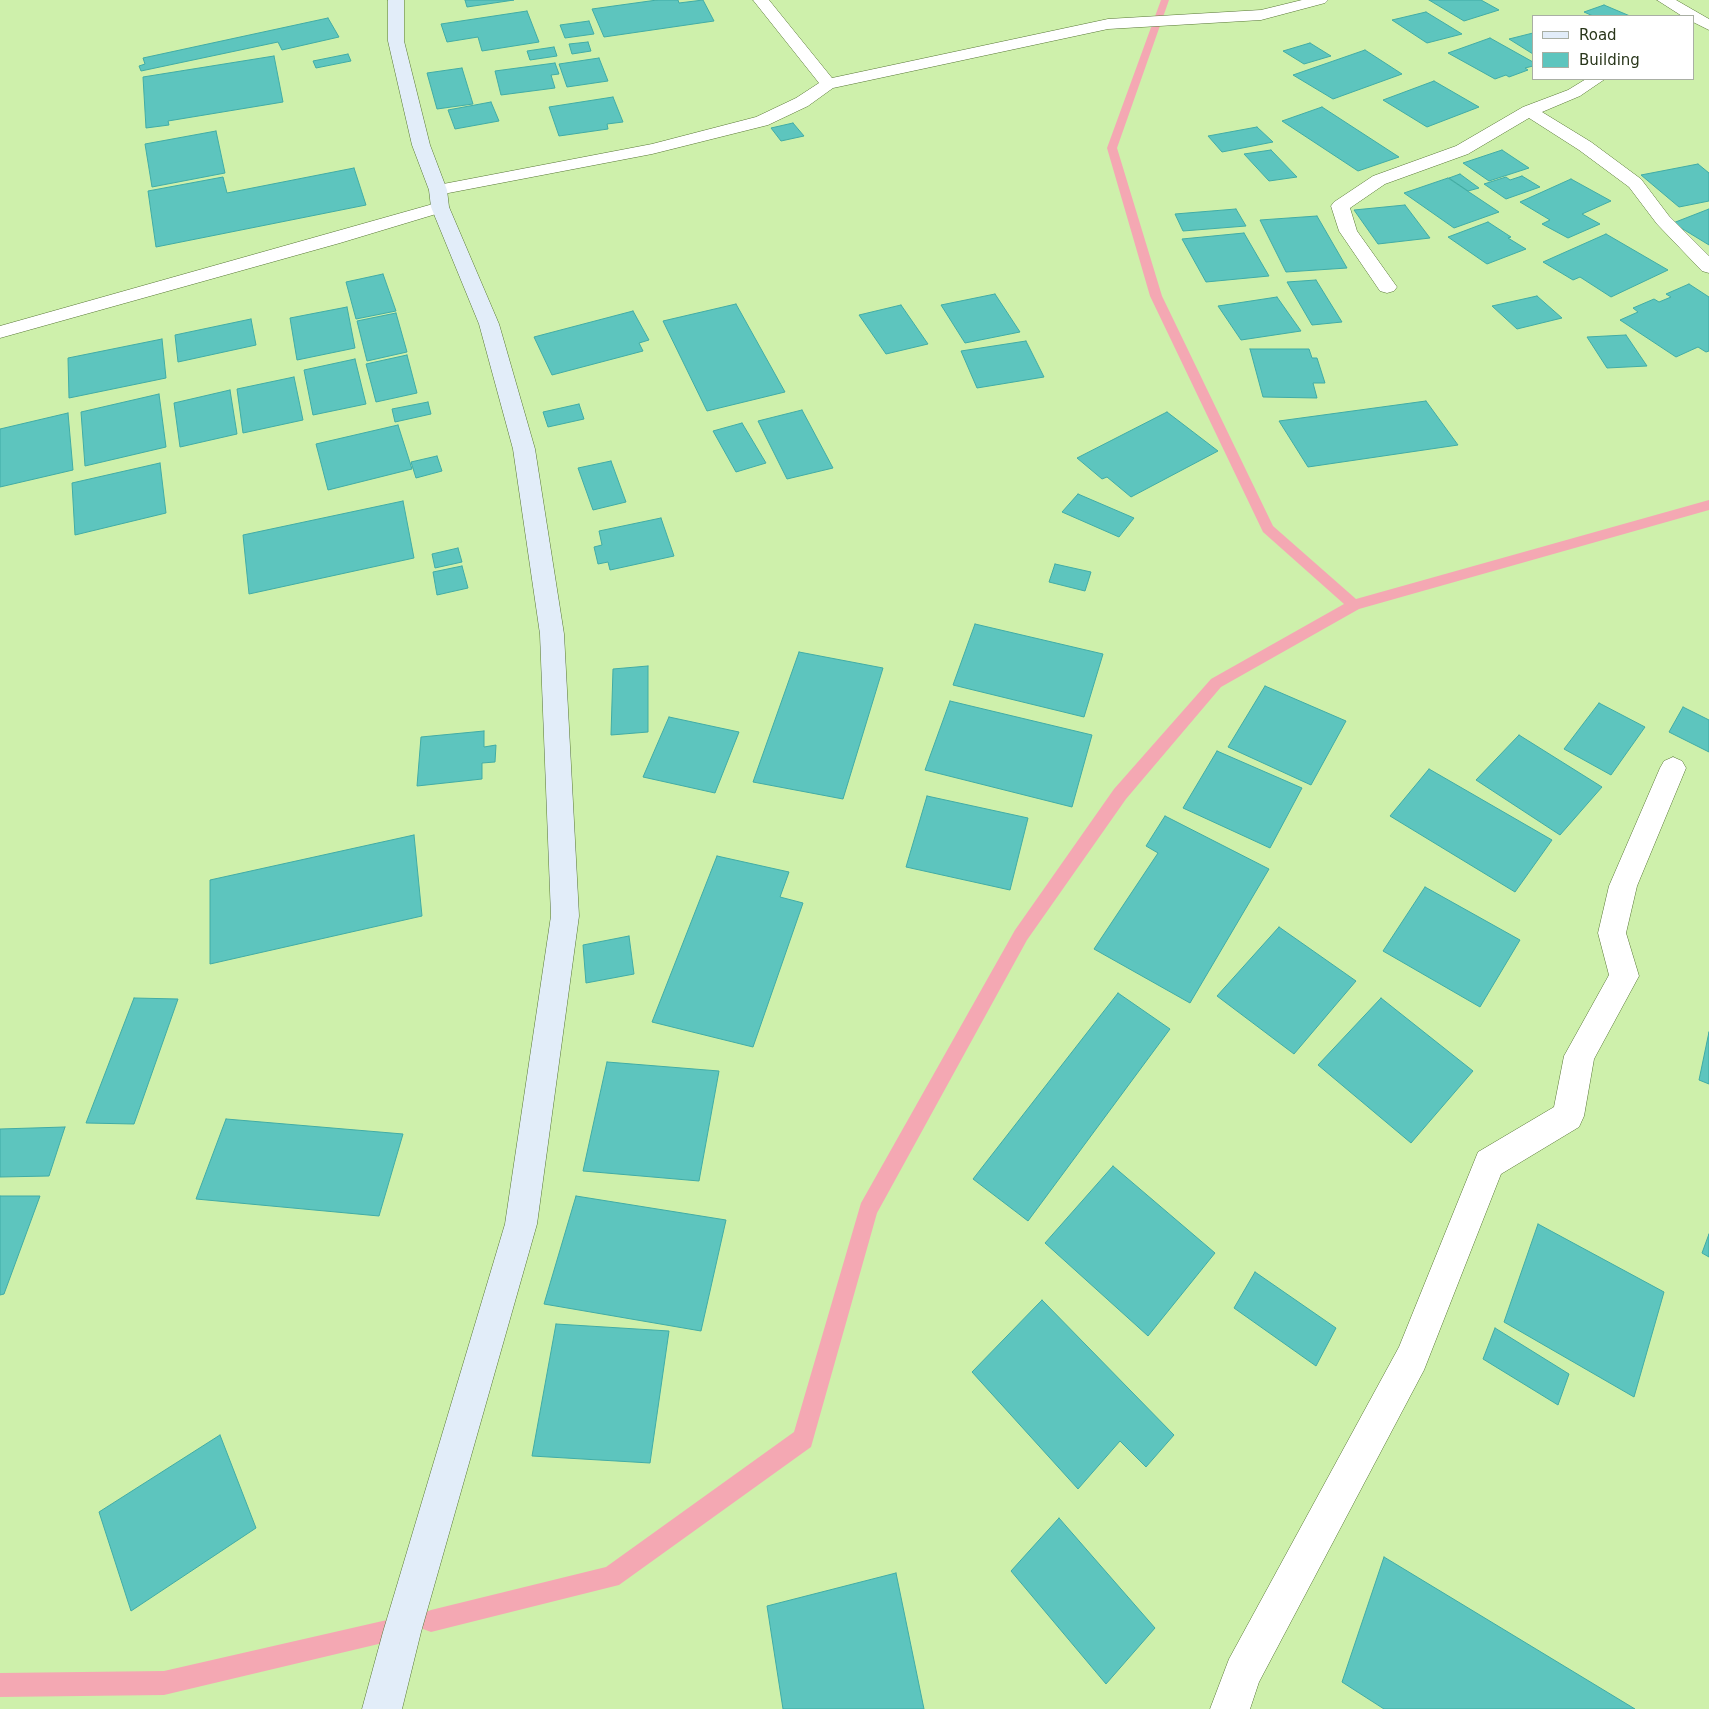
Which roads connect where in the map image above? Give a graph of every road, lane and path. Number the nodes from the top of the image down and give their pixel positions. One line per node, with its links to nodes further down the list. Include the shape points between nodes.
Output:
1 (396, 0): 11 (street, via 396,41 421,145)
2 (761, 0): 9 (street)
3 (1320, 0): 9 (street, via 1261,15 1108,24)
4 (1665, 0): 5 (street)
5 (1690, 15)
6 (1694, 17): 7 (street)
7 (1709, 25)
8 (1595, 80): 10 (street, via 1574,93)
9 (828, 84): 11 (street, via 802,102 762,121 652,149 545,168)
10 (1529, 111): 12 (street, via 1636,183 1663,220); 13 (street, via 1462,150 1380,180 1340,206 1348,231)
11 (439, 199): 14 (street, via 324,242); 16 (street, via 489,324 524,449 552,634 565,916 521,1224)
12 (1709, 267)
13 (1386, 287)
14 (0, 332)
15 (1674, 768): 17 (street, via 1623,886 1612,933 1624,976 1579,1056 1568,1116 1490,1163 1412,1358 1243,1673)
16 (382, 1709)
17 (1230, 1709)

